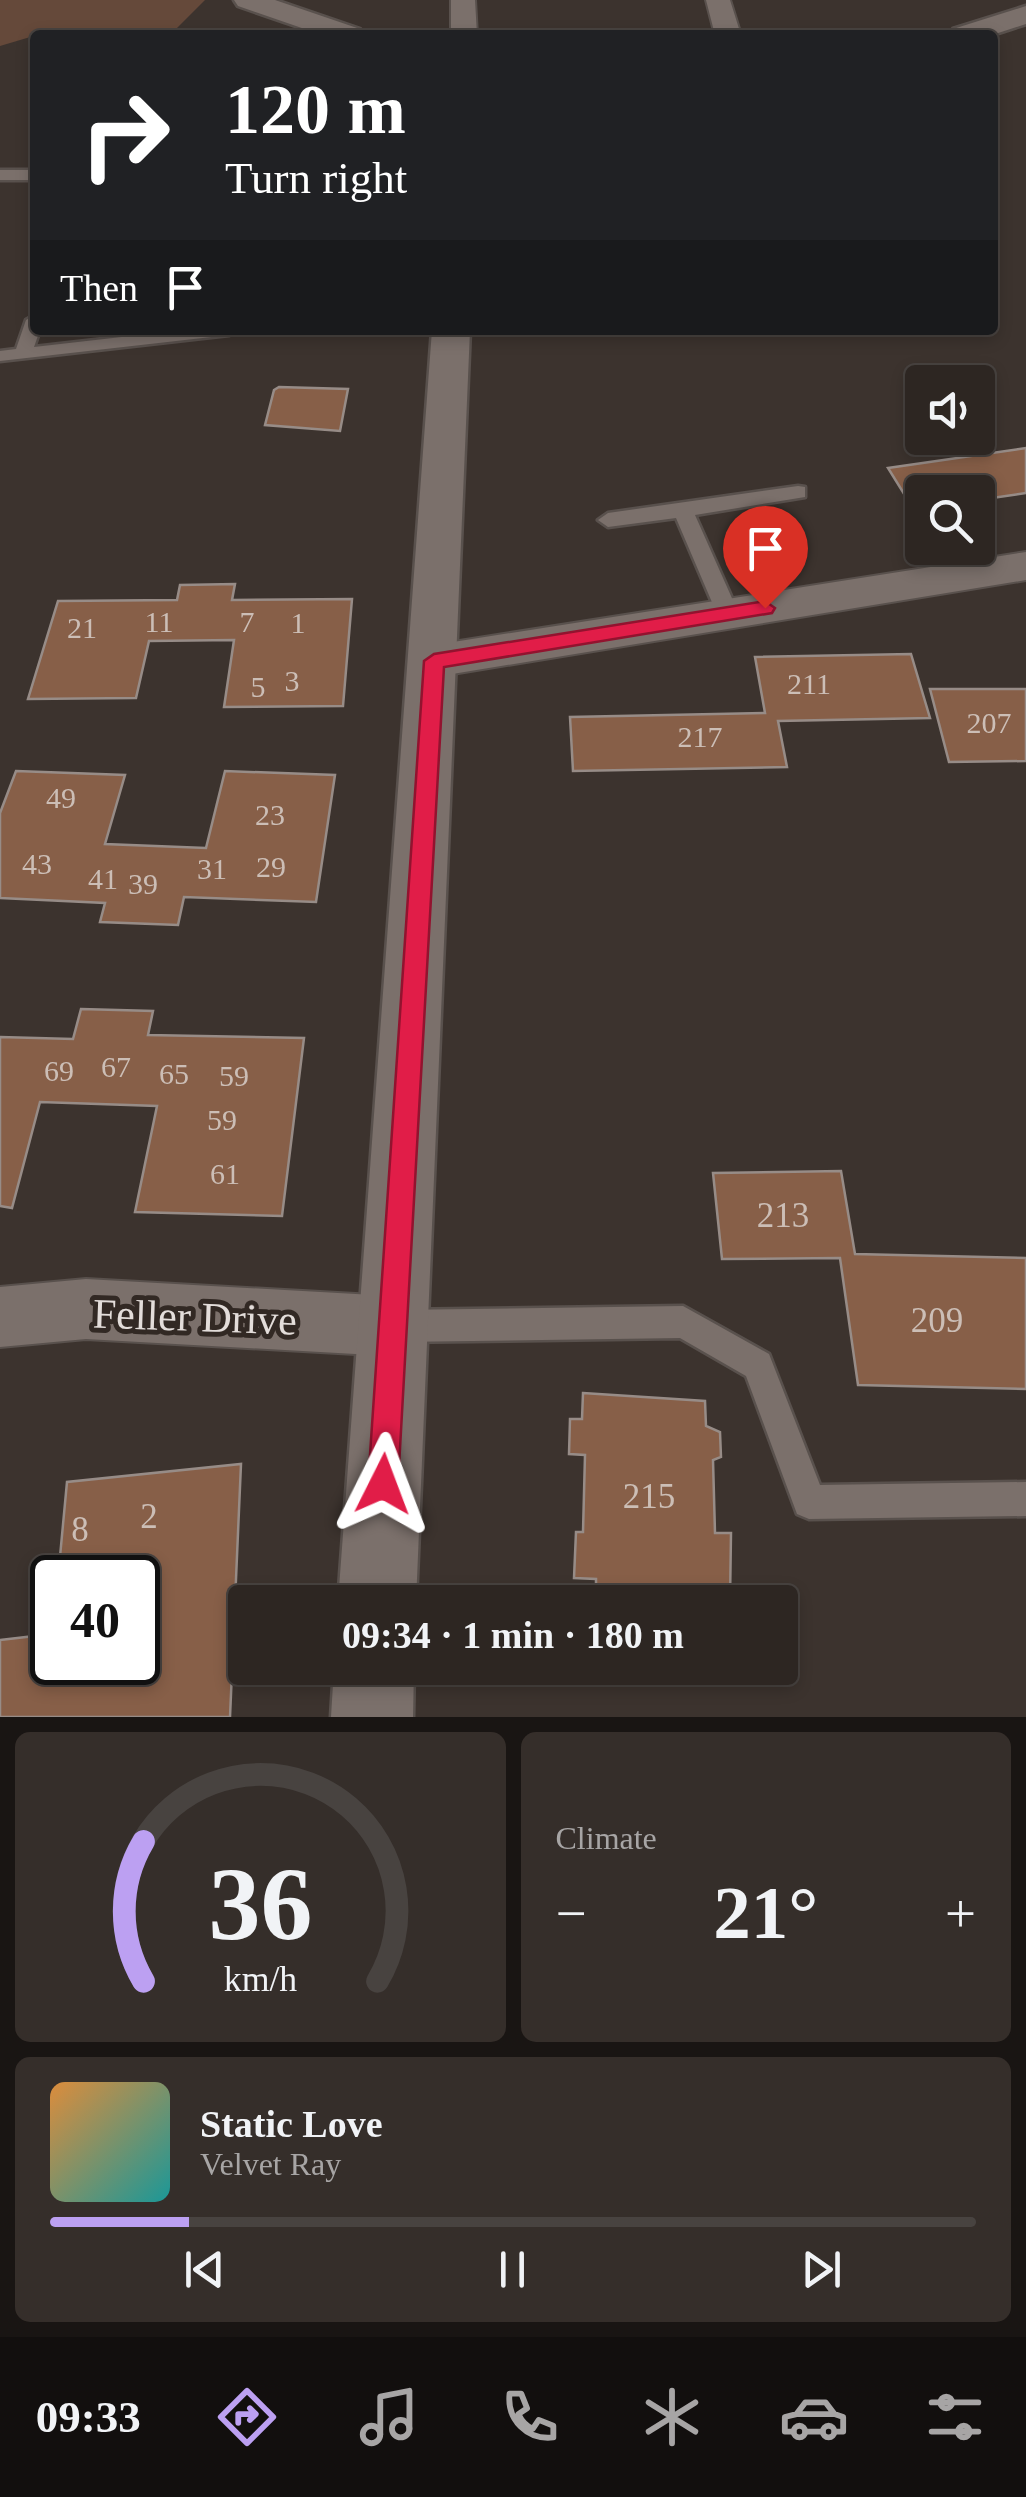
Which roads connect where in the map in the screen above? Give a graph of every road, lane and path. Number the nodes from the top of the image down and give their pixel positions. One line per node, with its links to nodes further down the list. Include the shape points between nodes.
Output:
1 (248, 0): 5 (street)
2 (464, 0): 6 (street)
3 (718, 0): 7 (street)
4 (1026, 15): 8 (street)
5 (335, 30)
6 (464, 30)
7 (727, 30)
8 (978, 30)
9 (30, 175): 10 (lane)
10 (4, 176): 11 (lane)
11 (0, 193)
12 (30, 334): 15 (lane)
13 (185, 335): 15 (lane)
14 (451, 335): 22 (street)
15 (23, 354): 16 (lane)
16 (0, 356)
17 (798, 492): 18 (lane)
18 (683, 510): 19 (lane); 21 (lane)
19 (608, 520)
20 (1026, 566): 21 (street)
21 (728, 614): 22 (street)
22 (434, 661): 24 (street)
23 (0, 1317): 24 (street, Feller Drive, via 86,1310)
24 (390, 1326): 25 (lane, via 683,1322 758,1364 809,1502); 26 (street)
25 (1026, 1499)
26 (378, 1585)
27 (373, 1685): 28 (street)
28 (372, 1717)

